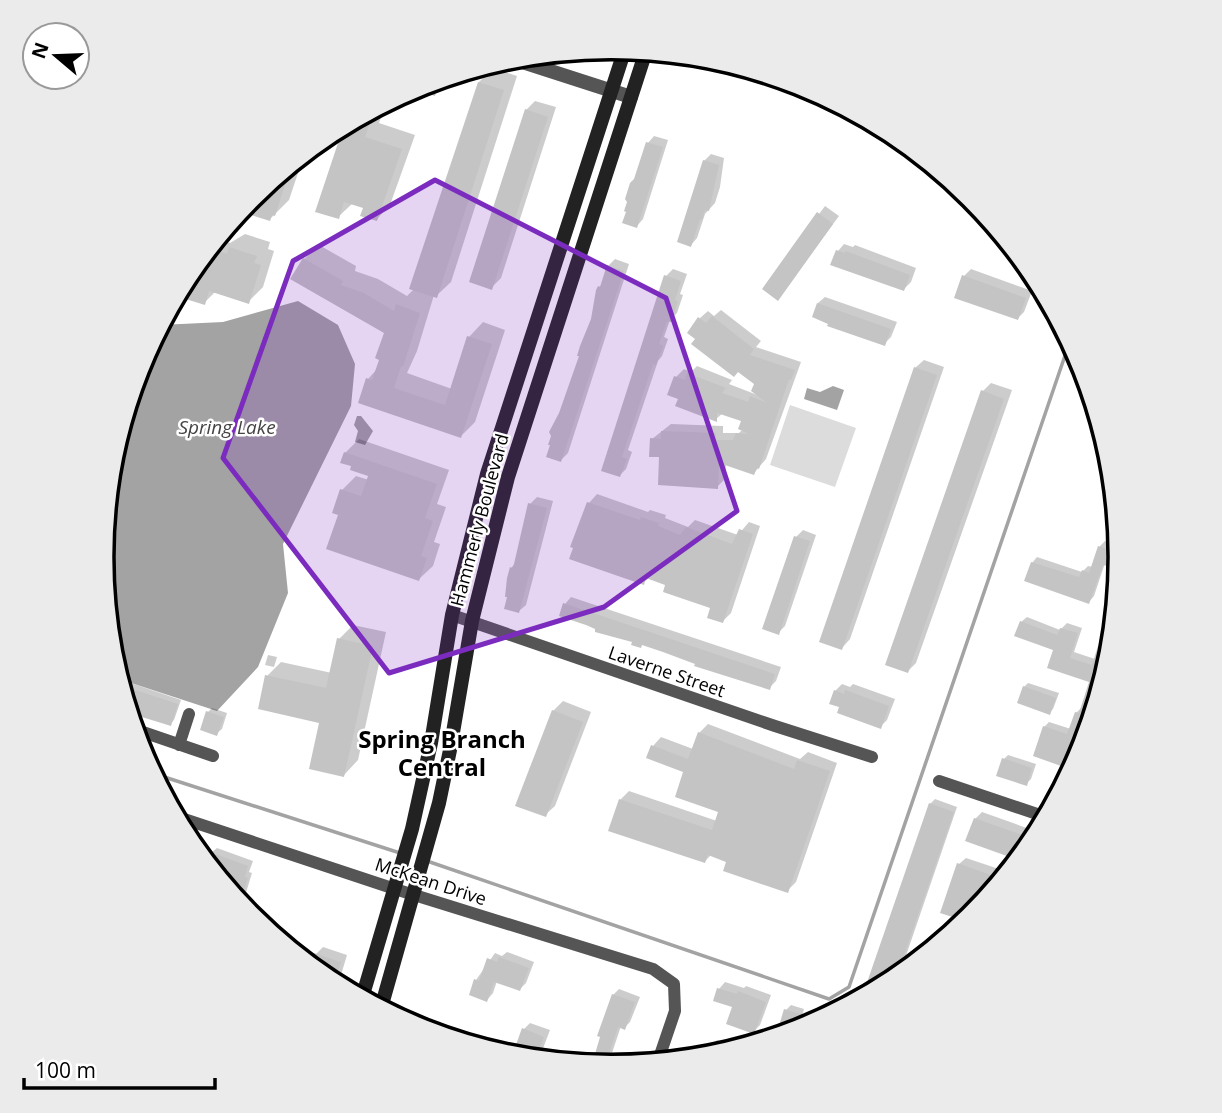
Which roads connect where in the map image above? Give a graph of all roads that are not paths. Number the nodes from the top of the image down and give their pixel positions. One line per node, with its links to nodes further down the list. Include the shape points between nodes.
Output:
1 (621, 60): 4 (main road, Hammerly Boulevard)
2 (643, 61): 5 (main road, Hammerly Boulevard)
3 (534, 66): 4 (street)
4 (611, 91): 5 (street); 6 (main road, Hammerly Boulevard)
5 (631, 97): 7 (main road, Hammerly Boulevard)
6 (548, 287): 7 (main road); 8 (main road, Hammerly Boulevard)
7 (567, 294): 9 (main road, Hammerly Boulevard)
8 (487, 474): 9 (main road); 10 (main road, Hammerly Boulevard)
9 (508, 477): 11 (main road, Hammerly Boulevard)
10 (452, 615): 11 (street, Laverne Street); 20 (main road, Hammerly Boulevard, via 430,743)
11 (472, 621): 16 (street, Laverne Street); 21 (main road, Hammerly Boulevard, via 450,750)
12 (189, 714): 14 (street)
13 (147, 734): 14 (street)
14 (179, 745): 15 (street)
15 (213, 756)
16 (872, 757)
17 (939, 781): 18 (street)
18 (1036, 814)
19 (190, 821): 20 (street, McKean Drive)
20 (397, 882): 21 (street, McKean Drive); 22 (main road, Hammerly Boulevard)
21 (416, 887): 23 (main road, Hammerly Boulevard); 24 (street, McKean Drive, via 653,969 674,984 675,1010)
22 (365, 988)
23 (384, 998)
24 (662, 1050)

